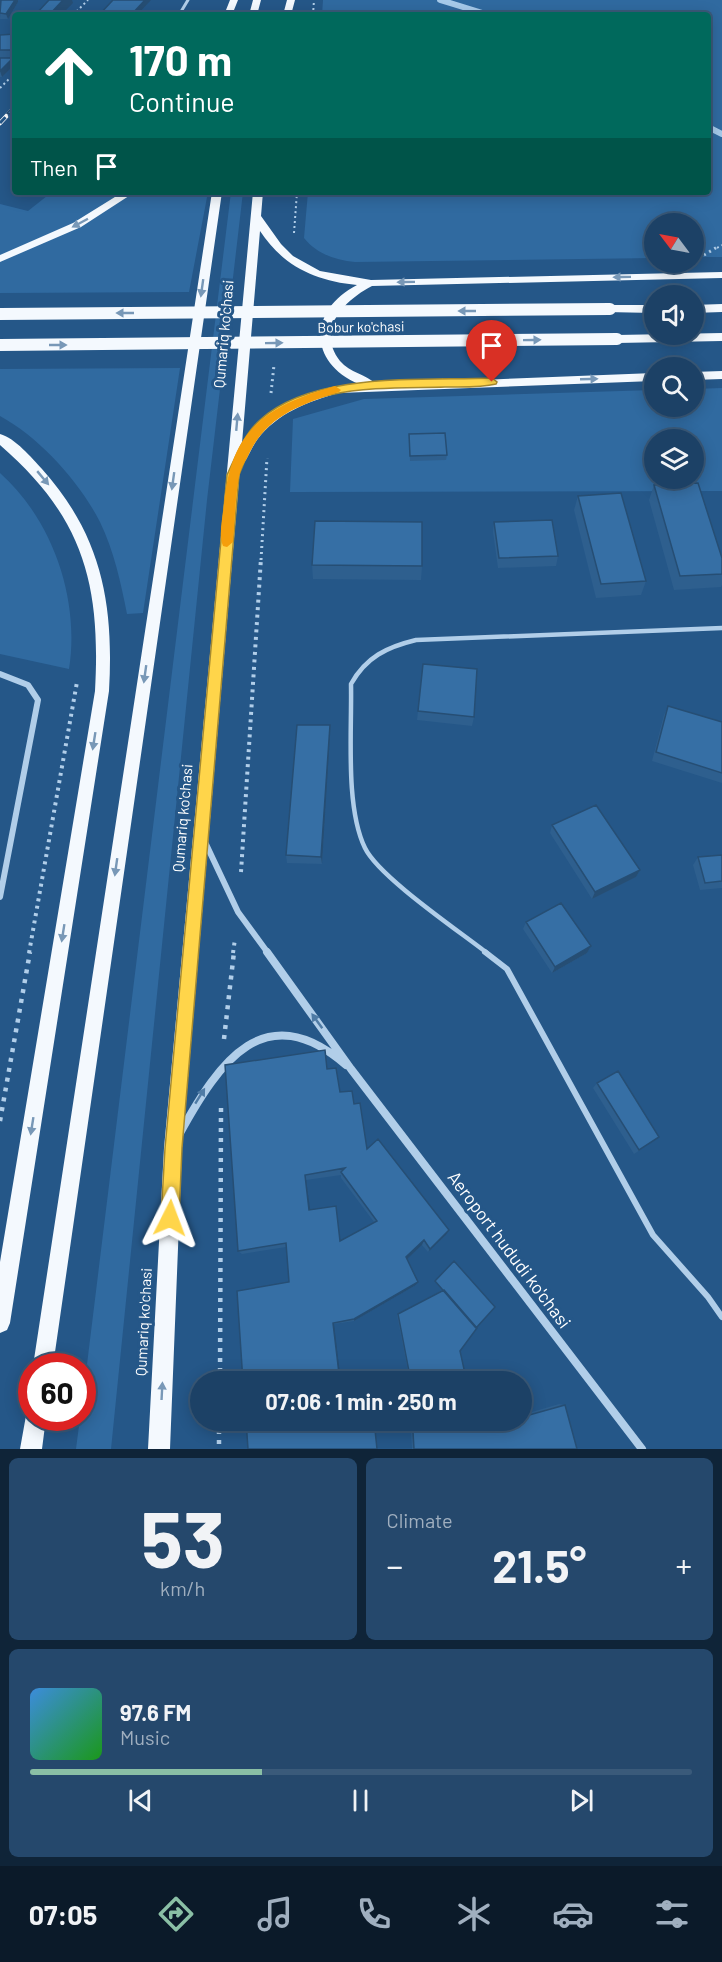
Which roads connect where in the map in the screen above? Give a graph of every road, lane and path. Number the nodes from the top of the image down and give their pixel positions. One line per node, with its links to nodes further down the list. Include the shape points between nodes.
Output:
1 (88, 0): 2 (path)
2 (76, 12)
3 (12, 76): 4 (path)
4 (0, 88)
5 (125, 195): 10 (main road, one-way to 10, via 77,225)
6 (218, 195): 40 (main road, Qumariq ko'chasi, one-way to 40)
7 (258, 195): 9 (main road, Qumariq ko'chasi)
8 (297, 195): 11 (path)
9 (255, 214): 11 (main road); 27 (main road, Qumariq ko'chasi, one-way to 9)
10 (0, 259)
11 (289, 260): 13 (main road, via 325,276)
12 (722, 275): 13 (main road, one-way to 13)
13 (371, 283): 24 (main road, via 357,288 337,304 330,313 325,333 329,354 344,374)
14 (722, 308): 16 (main road)
15 (644, 309): 17 (main road, Bobur ko'chasi, one-way to 17, bridge)
16 (704, 309)
17 (0, 314)
18 (722, 337): 19 (main road, Bobur ko'chasi, one-way to 18, bridge)
19 (0, 345)
20 (275, 358): 25 (path)
21 (704, 375): 22 (main road)
22 (722, 375)
23 (644, 377): 24 (main road, one-way to 23)
24 (376, 386): 25 (main road, via 318,394)
25 (270, 418): 27 (main road, via 250,437); 33 (path)
26 (0, 438): 39 (main road, one-way to 39, via 38,471 75,524 99,586 106,644 100,702)
27 (233, 475): 31 (main road, Qumariq ko'chasi)
28 (722, 628): 38 (lane, via 416,640 385,647 365,661 351,684 354,816 366,850 394,881 507,969 653,1235)
29 (0, 674): 32 (street, via 27,683 38,700)
30 (78, 678): 36 (path)
31 (202, 836): 33 (street, Aeroport hududi ko'chasi); 37 (main road, Qumariq ko'chasi)
32 (0, 897)
33 (238, 912): 34 (path); 35 (street, Aeroport hududi ko'chasi, one-way to 33)
34 (221, 1067): 35 (street, Aeroport hududi ko'chasi, via 258,1040 289,1035 320,1044); 37 (street, Aeroport hududi ko'chasi, one-way to 34, via 194,1105); 41 (path)
35 (351, 1069): 47 (street, Aeroport hududi ko'chasi)
36 (0, 1121)
37 (173, 1148): 45 (main road, Qumariq ko'chasi, one-way to 37)
38 (722, 1317)
39 (0, 1323)
40 (45, 1353)
41 (219, 1371)
42 (33, 1431): 44 (main road)
43 (219, 1431): 46 (path)
44 (31, 1449)
45 (159, 1449)
46 (219, 1449)
47 (642, 1449)

